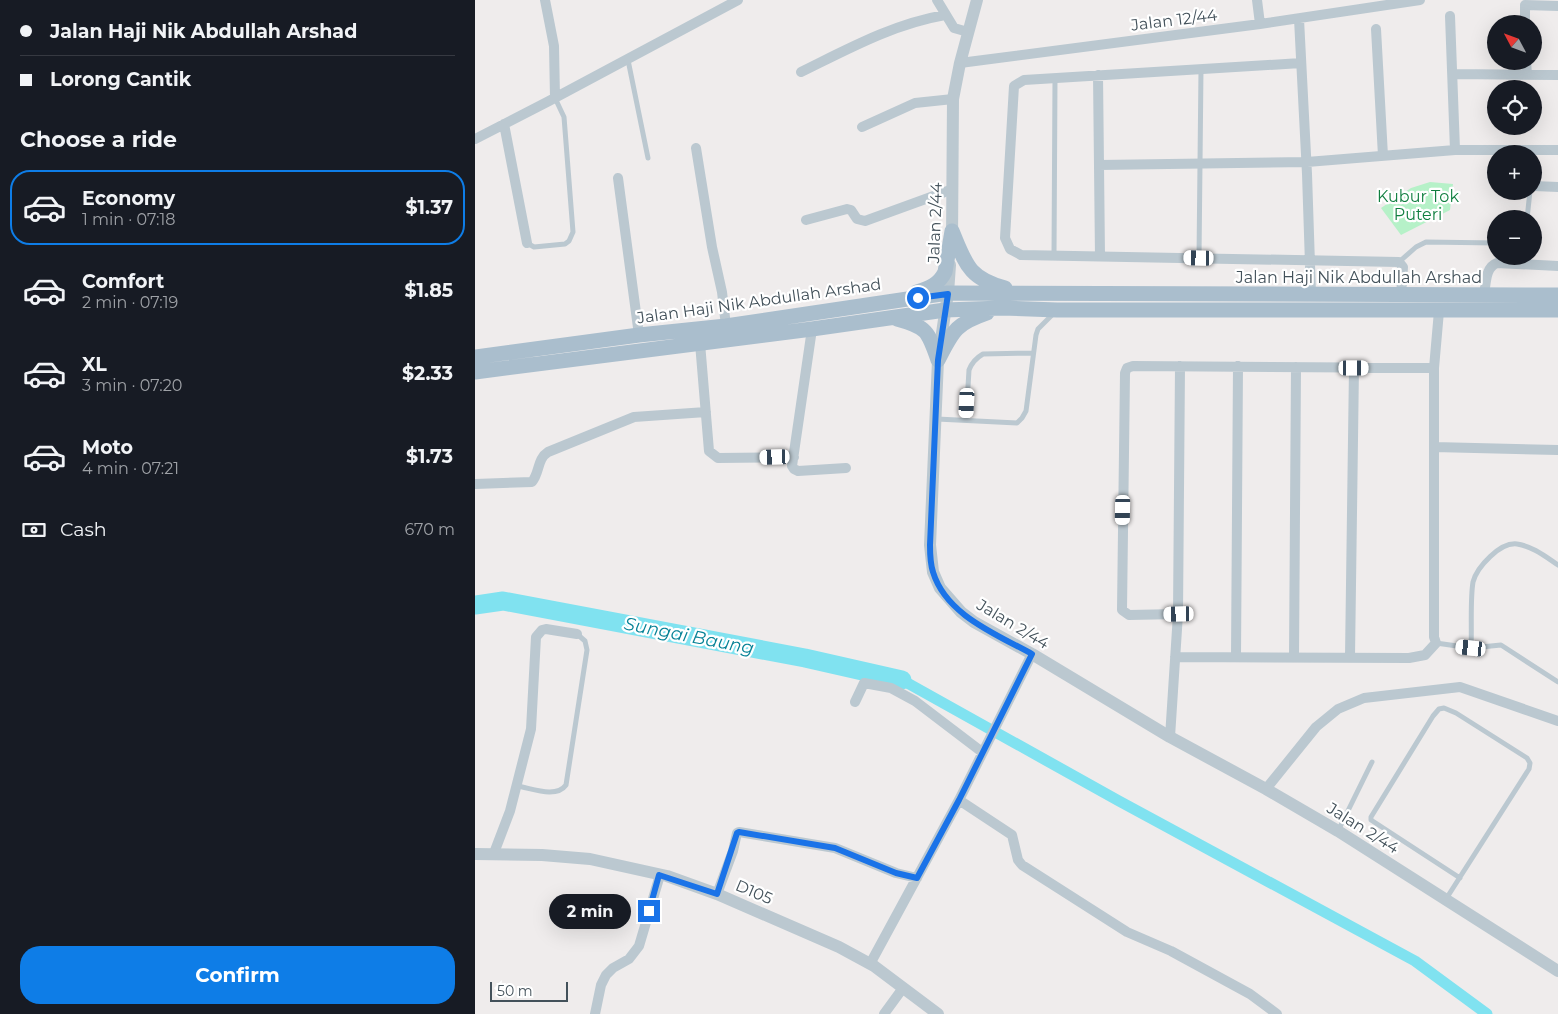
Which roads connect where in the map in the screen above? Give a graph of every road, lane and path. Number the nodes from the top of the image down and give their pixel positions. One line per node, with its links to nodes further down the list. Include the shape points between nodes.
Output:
1 (545, 0): 26 (street, via 554,46)
2 (737, 0): 15 (street)
3 (937, 0): 8 (street)
4 (977, 0): 14 (street, Jalan 2/44)
5 (1257, 0): 12 (street)
6 (1420, 0): 11 (street, Jalan 12/44)
7 (1558, 6): 9 (street, via 1525,5)
8 (945, 15): 14 (street, via 954,28); 20 (street, via 920,20 866,40)
9 (1525, 15)
10 (1450, 16): 21 (street)
11 (1299, 19): 12 (street, Jalan 12/44); 17 (street)
12 (1260, 24): 16 (street, Jalan 12/44)
13 (1376, 29): 36 (street)
14 (968, 32): 16 (street, Jalan 2/44)
15 (628, 59): 26 (street); 37 (lane)
16 (960, 63): 27 (street, Jalan 2/44)
17 (1301, 63): 18 (street); 38 (street)
18 (1201, 69): 23 (street); 39 (lane)
19 (1527, 70): 22 (street)
20 (801, 72)
21 (1453, 74): 22 (street); 32 (street)
22 (1527, 75): 24 (street)
23 (1098, 76): 25 (street); 40 (street)
24 (1558, 76)
25 (1055, 78): 49 (lane); 49 (street, via 1024,80 1014,86 1005,238 1010,248 1021,255)
26 (555, 98): 28 (street); 47 (lane, via 564,118 573,232 565,244 534,247)
27 (953, 98): 29 (street, via 915,103); 44 (street, Jalan 2/44)
28 (504, 124): 30 (street); 47 (street)
29 (862, 127)
30 (475, 139)
31 (696, 148): 70 (street)
32 (1455, 150): 34 (street); 36 (street)
33 (1558, 150): 35 (street)
34 (1487, 151)
35 (1542, 151)
36 (1383, 156): 38 (street)
37 (648, 158)
38 (1307, 162): 39 (street); 52 (street)
39 (1200, 163): 40 (street); 51 (lane)
40 (1099, 165): 50 (street)
41 (618, 178): 72 (street)
42 (1542, 186): 43 (street)
43 (1558, 187)
44 (953, 189): 45 (street, via 865,221 857,219 847,209); 46 (street, Jalan 2/44)
45 (806, 220)
46 (952, 231): 57 (main road, via 965,263 978,278 988,284); 58 (street, Jalan 2/44); 63 (main road, via 945,272 937,283 931,288)
47 (527, 243)
48 (1487, 243): 53 (lane, via 1426,242)
49 (1054, 256): 50 (street)
50 (1101, 256): 51 (street)
51 (1199, 258): 52 (street)
52 (1310, 260): 53 (street); 59 (street)
53 (1399, 262): 60 (street, via 1403,267)
54 (1542, 263): 56 (street)
55 (1492, 265): 61 (street)
56 (1558, 266)
57 (1023, 293): 58 (main road, Jalan Haji Nik Abdullah Arshad); 59 (main road, Jalan Haji Nik Abdullah Arshad)
58 (948, 294): 63 (main road, Jalan Haji Nik Abdullah Arshad); 65 (street, Jalan 2/44)
59 (1311, 294): 60 (main road, Jalan Haji Nik Abdullah Arshad)
60 (1401, 295): 61 (main road, Jalan Haji Nik Abdullah Arshad)
61 (1484, 295): 62 (main road, Jalan Haji Nik Abdullah Arshad)
62 (1558, 295)
63 (887, 302): 70 (main road, Jalan Haji Nik Abdullah Arshad)
64 (1003, 308): 65 (main road, Jalan Haji Nik Abdullah Arshad); 66 (main road, Jalan Haji Nik Abdullah Arshad); 76 (main road, via 966,321 950,337)
65 (945, 310): 69 (main road, Jalan Haji Nik Abdullah Arshad); 76 (street, Jalan 2/44)
66 (1057, 310): 68 (main road, Jalan Haji Nik Abdullah Arshad); 74 (lane, via 1038,329)
67 (1558, 310): 68 (main road, Jalan Haji Nik Abdullah Arshad)
68 (1439, 311): 81 (street)
69 (892, 318): 71 (main road, Jalan Haji Nik Abdullah Arshad); 76 (main road, via 915,324 926,332)
70 (726, 326): 72 (main road, Jalan Haji Nik Abdullah Arshad)
71 (812, 329): 73 (main road, Jalan Haji Nik Abdullah Arshad); 88 (street)
72 (639, 335): 75 (main road, Jalan Haji Nik Abdullah Arshad)
73 (700, 343): 82 (main road, Jalan Haji Nik Abdullah Arshad); 83 (street)
74 (1033, 352): 85 (lane, via 983,354 976,358 969,370); 85 (lane, via 1026,411 1022,418 1017,423)
75 (475, 357)
76 (938, 360): 84 (street, Jalan 2/44)
77 (1180, 366): 78 (street); 92 (street); 92 (street, via 1133,366 1126,370 1121,607 1129,615)
78 (1238, 366): 79 (street); 98 (street)
79 (1296, 367): 80 (street); 99 (street)
80 (1354, 368): 81 (street); 100 (street)
81 (1434, 368): 86 (street)
82 (475, 372)
83 (705, 412): 88 (street, via 709,451 718,458); 90 (street, via 634,417 548,452 543,456 533,482)
84 (935, 418): 85 (lane); 96 (street, Jalan 2/44, via 930,545 933,572 940,588 961,612)
85 (966, 420)
86 (1434, 447): 87 (street); 94 (street, via 1433,637)
87 (1558, 450)
88 (794, 457): 89 (street, via 792,466 798,471)
89 (846, 468)
90 (475, 484)
91 (1558, 565): 95 (lane, via 1516,544 1499,549 1487,559 1473,582)
92 (1179, 614): 97 (street)
93 (577, 634): 107 (street, via 546,629 536,637 531,729); 107 (lane, via 585,641 587,650 566,785 555,792)
94 (1436, 643): 95 (lane); 100 (street, via 1420,657)
95 (1471, 648): 101 (lane, via 1501,645)
96 (1032, 654): 104 (street, Jalan 2/44); 105 (street)
97 (1175, 657): 98 (street); 104 (street)
98 (1236, 657): 99 (street)
99 (1294, 657): 100 (street)
100 (1350, 657)
101 (1558, 682)
102 (855, 702): 105 (street, via 864,683 891,688 915,701)
103 (1558, 721): 108 (street, via 1460,687 1364,698 1338,709 1316,726)
104 (1169, 737): 108 (street, Jalan 2/44)
105 (982, 752): 109 (street)
106 (1372, 762): 110 (lane)
107 (516, 786): 111 (street)
108 (1266, 789): 110 (street, Jalan 2/44)
109 (959, 800): 114 (street); 124 (street, via 1012,835 1022,865 1127,932 1171,951 1250,994)
110 (1337, 831): 117 (street, Jalan 2/44)
111 (494, 853): 112 (street, D105); 113 (street, D105, via 590,859)
112 (475, 854)
113 (659, 875): 116 (street, D105); 121 (street, via 639,946 629,959 606,975)
114 (917, 878): 116 (street, via 896,873 835,848 739,832); 118 (street)
115 (1459, 878): 115 (lane, via 1530,763 1527,758 1444,708 1433,716 1371,818 1376,825); 117 (lane)
116 (717, 894): 118 (street, D105, via 839,947)
117 (1446, 899): 119 (street, Jalan 2/44)
118 (870, 964): 120 (street, D105)
119 (1558, 971)
120 (903, 988): 122 (street); 123 (street, D105)
121 (595, 1014)
122 (884, 1014)
123 (938, 1014)
124 (1277, 1014)

